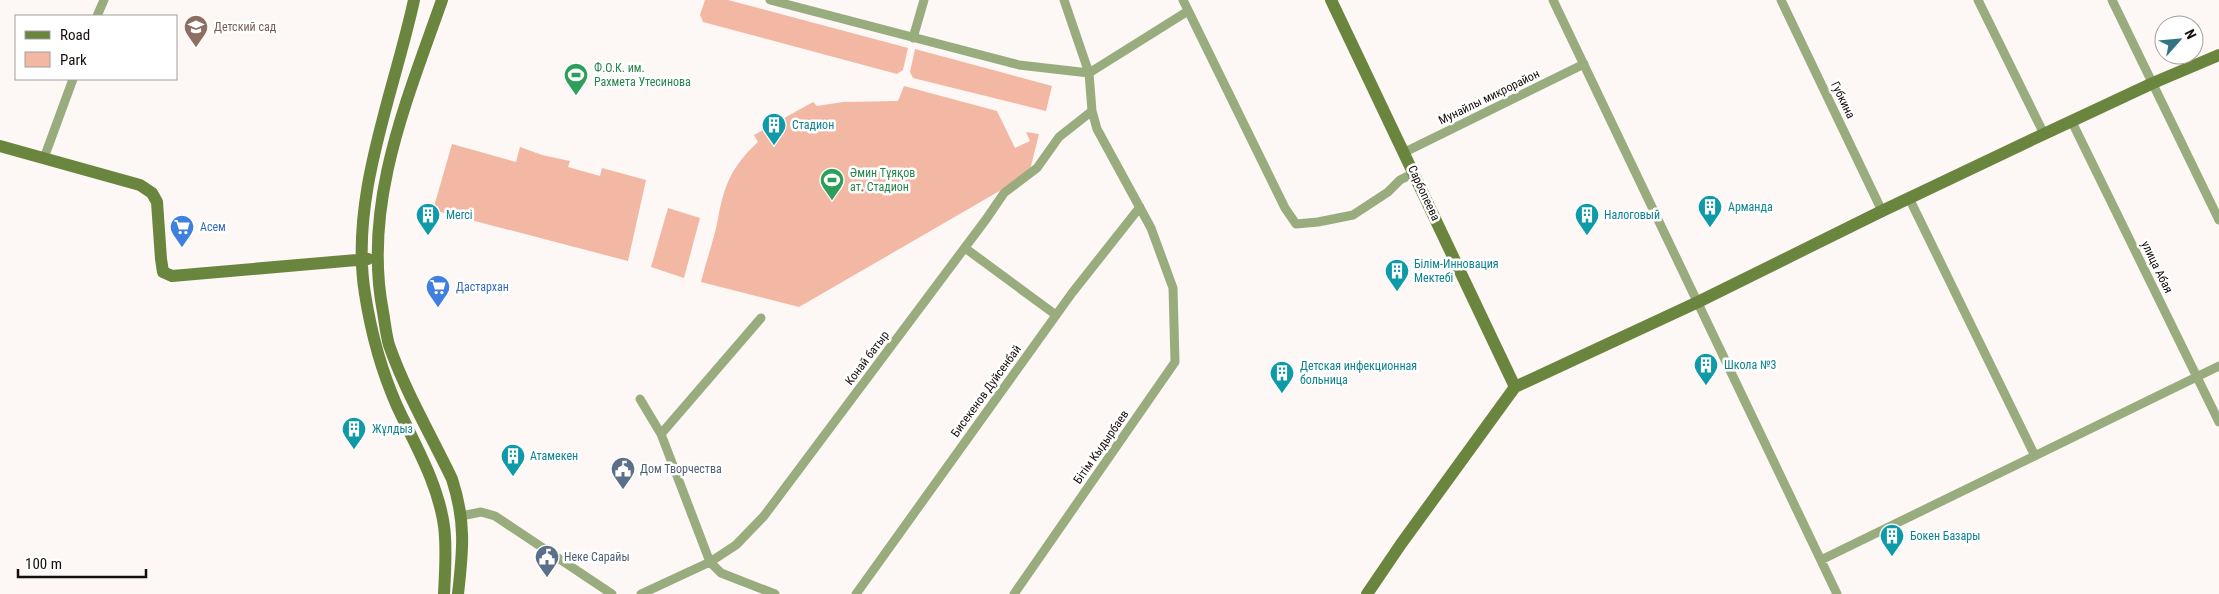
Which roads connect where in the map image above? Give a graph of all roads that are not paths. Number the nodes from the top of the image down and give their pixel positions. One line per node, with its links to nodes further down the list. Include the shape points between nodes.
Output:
1 (104, 0): 15 (street)
2 (414, 0): 35 (street, via 367,188)
3 (442, 0): 34 (street, via 390,155 378,224)
4 (770, 0): 13 (street)
5 (924, 0): 16 (street)
6 (1064, 0): 19 (street, Бiтiм Кыдырбаев)
7 (1183, 0): 14 (street)
8 (1331, 0): 26 (street, Сарбопеева)
9 (1553, 0): 18 (street)
10 (1781, 0): 31 (street, Губкина)
11 (1978, 0): 24 (street)
12 (2112, 0): 21 (street)
13 (795, 4): 16 (street)
14 (1188, 11): 19 (street); 28 (street, via 1285,208 1296,224 1353,215)
15 (97, 15)
16 (914, 38): 19 (street, via 1019,65)
17 (2219, 55): 21 (street)
18 (1584, 64): 26 (street, Мунайлы микрорайон); 36 (street)
19 (1089, 73): 22 (street, Бiтiм Кыдырбаев)
20 (74, 80): 27 (street)
21 (2153, 83): 23 (street); 32 (street)
22 (1092, 111): 30 (street, Бiтiм Кыдырбаев, via 1097,129); 33 (street, Конай батыр, via 1059,137 1037,168 1004,193)
23 (2072, 122): 24 (street); 40 (street, улица Абая)
24 (2044, 134): 29 (street)
25 (0, 146): 27 (street)
26 (1405, 152): 28 (street, Сарбопеева)
27 (44, 158): 35 (street, via 140,185 152,193 158,202 163,272 172,276)
28 (1414, 173): 41 (street, Сарбопеева)
29 (1909, 198): 31 (street); 45 (street)
30 (1140, 207): 37 (street, Бисекенов Дуйсенбай); 55 (street, Бiтiм Кыдырбаев, via 1173,288 1175,362)
31 (1882, 210): 36 (street)
32 (2219, 220)
33 (965, 248): 37 (street); 48 (street, Конай батыр, via 764,516 736,545)
34 (377, 258): 35 (street); 46 (street, via 389,344 452,479)
35 (362, 259): 49 (street, via 364,292 376,351 434,486 444,525)
36 (1698, 302): 41 (street); 47 (street)
37 (1056, 314): 54 (street, Бисекенов Дуйсенбай)
38 (761, 318): 44 (street)
39 (2219, 366): 40 (street)
40 (2197, 376): 43 (street, улица Абая); 45 (street)
41 (1515, 387): 56 (street)
42 (640, 399): 44 (street)
43 (2219, 422)
44 (661, 434): 48 (street)
45 (2035, 456): 47 (street)
46 (461, 516): 50 (street, via 464,544); 51 (street, via 481,512 495,516)
47 (1821, 560): 57 (street)
48 (710, 562): 52 (street, Конай батыр); 53 (street, via 721,573)
49 (444, 594)
50 (458, 594)
51 (612, 594)
52 (641, 594)
53 (775, 594)
54 (856, 594)
55 (1014, 594)
56 (1367, 594)
57 (1838, 594)

